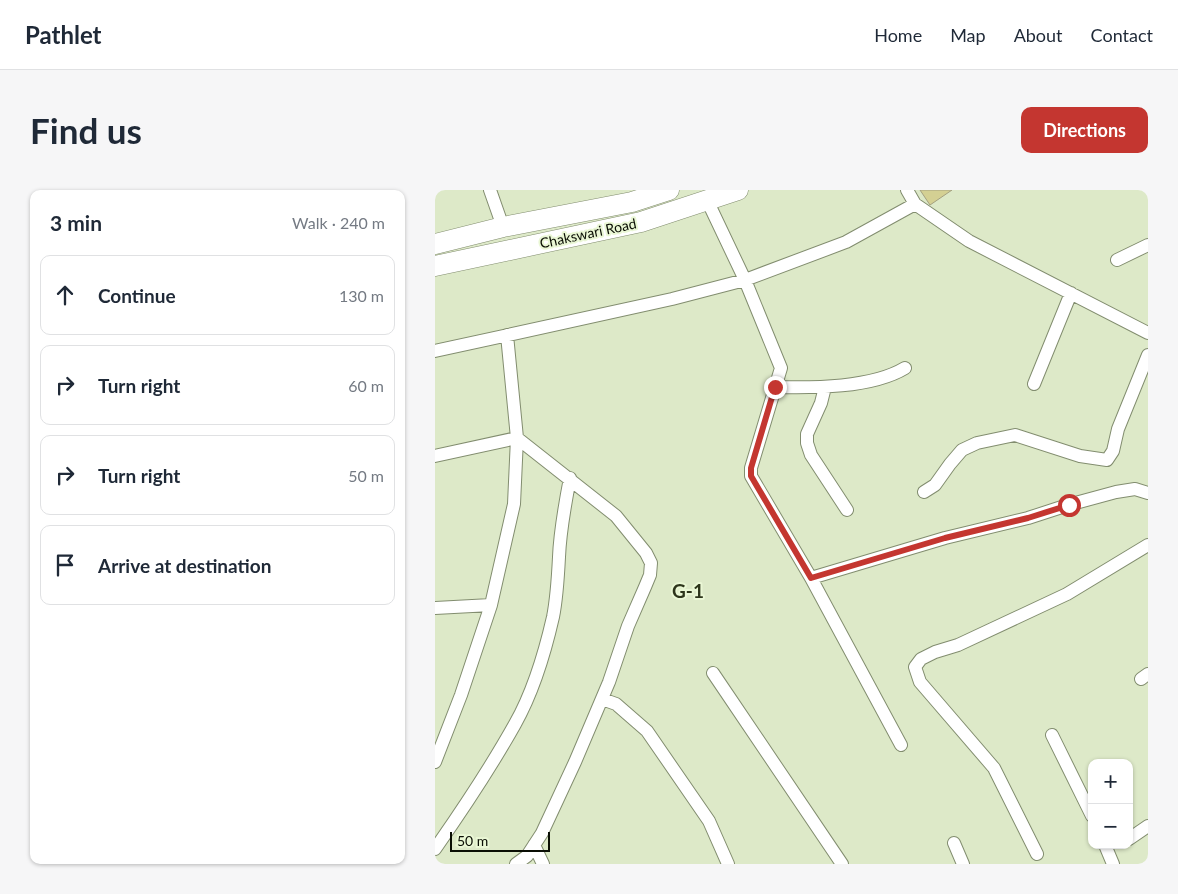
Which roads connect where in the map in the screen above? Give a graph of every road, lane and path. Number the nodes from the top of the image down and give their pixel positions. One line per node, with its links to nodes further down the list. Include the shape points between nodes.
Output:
1 (491, 190): 7 (street)
2 (669, 190): 7 (main road, Chakswari Road, via 632,202)
3 (738, 190): 5 (main road, Chakswari Road)
4 (907, 190): 6 (street)
5 (707, 200): 11 (main road, Chakswari Road, via 641,222); 12 (street)
6 (915, 204): 12 (street, via 846,242); 13 (street, via 969,241)
7 (503, 227): 8 (main road, Chakswari Road)
8 (435, 244)
9 (1148, 244): 10 (street)
10 (1117, 260)
11 (435, 266)
12 (745, 280): 15 (street); 20 (street, via 781,368)
13 (1071, 293): 14 (street); 19 (street)
14 (1148, 333)
15 (507, 335): 16 (street); 22 (street)
16 (435, 351)
17 (1148, 355): 25 (street, via 1107,460 1080,456 1015,435 977,442 963,450 935,485)
18 (905, 368): 21 (street, via 893,375)
19 (1034, 384)
20 (775, 387): 21 (street); 29 (street, via 751,476)
21 (825, 387): 27 (street, via 807,434 807,443 811,455)
22 (517, 438): 23 (street); 24 (street); 30 (street, via 514,504)
23 (435, 456)
24 (569, 478): 33 (street, via 616,516 647,553 651,563 648,581); 42 (street, via 559,579 541,663 515,723)
25 (925, 492)
26 (1148, 494): 29 (street, via 1135,489 1116,492)
27 (847, 510)
28 (1148, 544): 44 (street, via 1067,594 935,652 915,668 920,682 994,768)
29 (811, 578): 35 (street)
30 (491, 605): 31 (street); 36 (street)
31 (435, 608)
32 (713, 673): 48 (street)
33 (602, 698): 41 (street); 47 (street, via 616,704 647,731 709,821)
34 (1052, 735): 37 (street)
35 (901, 745)
36 (435, 762)
37 (1088, 808)
38 (1148, 826): 39 (street)
39 (1133, 836)
40 (954, 844): 49 (street)
41 (534, 845): 45 (street); 46 (street)
42 (435, 849)
43 (1109, 849): 50 (street)
44 (1037, 854)
45 (516, 864)
46 (543, 864)
47 (728, 864)
48 (842, 864)
49 (963, 864)
50 (1113, 864)

